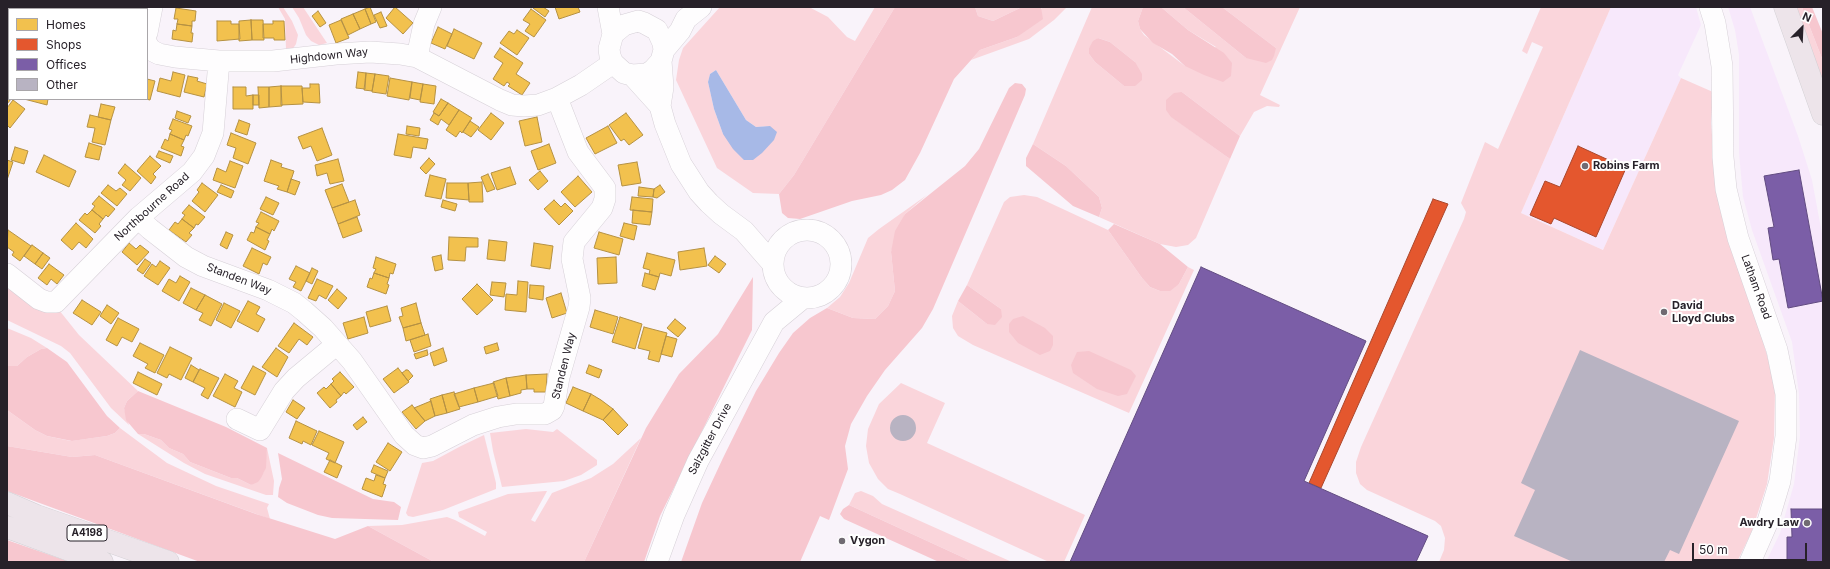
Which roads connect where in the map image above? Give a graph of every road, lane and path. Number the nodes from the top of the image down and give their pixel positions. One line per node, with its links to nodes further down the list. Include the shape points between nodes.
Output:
1 (152, 7): 9 (street)
2 (431, 7): 13 (street, via 424,24)
3 (608, 7): 10 (street)
4 (620, 7): 8 (street)
5 (1710, 7): 34 (street, Latham Road, via 1722,66 1726,189 1738,238 1775,344 1786,394 1786,436 1780,481 1768,521)
6 (1785, 7): 19 (main road)
7 (694, 13): 8 (street); 12 (street)
8 (644, 24): 10 (street, via 624,25); 12 (street, via 661,36)
9 (148, 28)
10 (613, 34): 15 (street, via 609,49)
11 (148, 46): 14 (street, Highdown Way, via 159,54)
12 (663, 56): 16 (street, via 647,74); 18 (street, via 664,78)
13 (417, 57): 14 (street, Highdown Way, via 370,52 273,61); 17 (street, Highdown Way, via 512,105 529,106)
14 (219, 61): 20 (street, Northbourne Road, via 214,124 207,149 192,172)
15 (614, 63): 16 (street, via 624,73); 17 (street, Highdown Way)
16 (632, 75): 18 (street)
17 (557, 98): 27 (street, Standen Way, via 578,152 605,188 605,195 602,208 577,238 573,247 572,258 580,298 579,307 552,410 545,414 507,415 483,421 432,446 420,447 410,442)
18 (660, 106): 21 (street, via 681,164 690,179 715,209)
19 (1823, 114)
20 (138, 218): 24 (street, Northbourne Road, via 56,302 39,299); 27 (street, Standen Way, via 186,257 203,266 268,290 294,304 323,328)
21 (744, 231): 22 (street); 23 (street)
22 (786, 236): 23 (street, Salzgitter Drive, via 774,253); 25 (street, via 795,231 816,231 834,243 839,253 841,264 836,282 830,290 812,298)
23 (774, 271): 25 (street, via 782,289); 26 (street, Salzgitter Drive)
24 (7, 274)
25 (803, 298): 26 (street, Salzgitter Drive)
26 (774, 322): 33 (street, Salzgitter Drive, via 698,461)
27 (337, 344): 28 (street, via 284,391 266,433)
28 (237, 419)
29 (7, 503): 32 (main road, A4198)
30 (7, 527): 31 (main road, A4198)
31 (102, 562)
32 (168, 562)
33 (657, 562)
34 (1750, 562)

